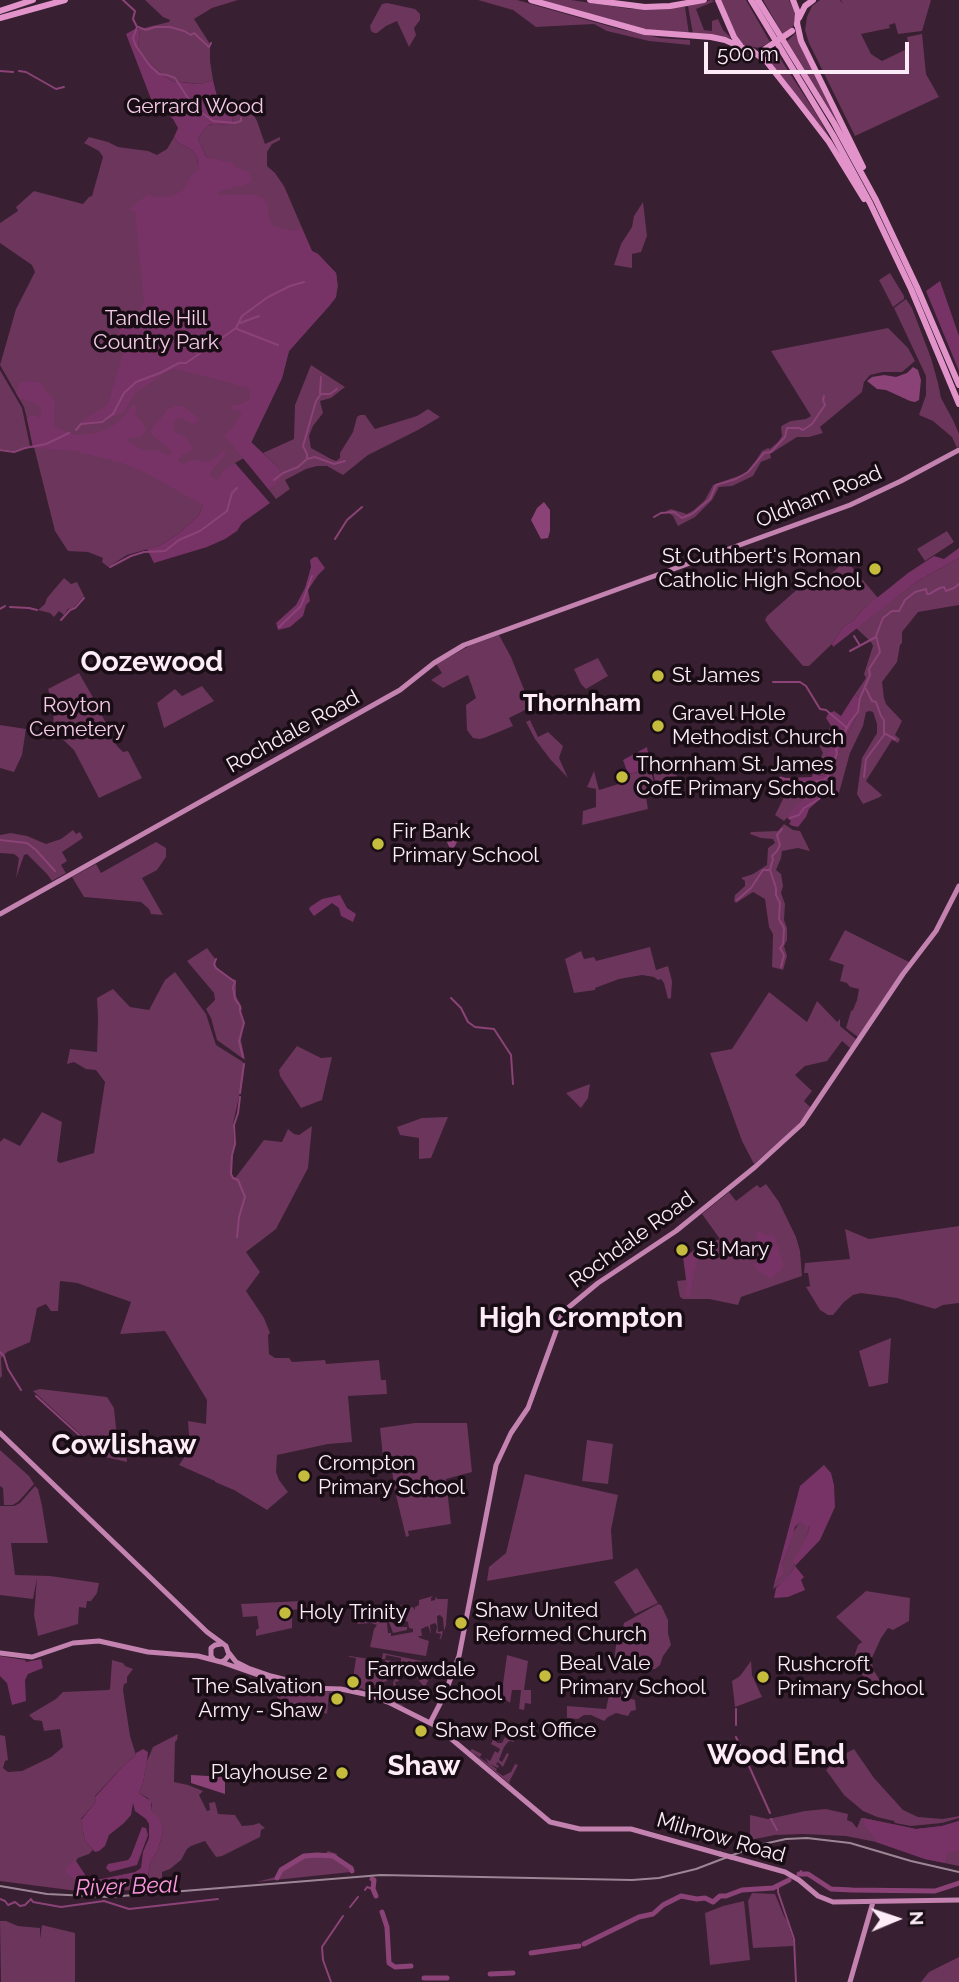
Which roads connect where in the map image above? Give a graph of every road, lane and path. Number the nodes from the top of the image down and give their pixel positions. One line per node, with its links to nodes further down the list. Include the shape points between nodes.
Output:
1 (22, 0): 13 (highway)
2 (33, 0): 13 (highway)
3 (48, 0): 13 (highway)
4 (65, 0): 13 (highway)
5 (531, 0): 15 (highway, via 645,32 725,40)
6 (590, 0): 7 (highway, via 645,7)
7 (704, 0)
8 (718, 0): 15 (highway)
9 (751, 0): 17 (highway, via 833,135)
10 (758, 0): 18 (highway, via 834,123)
11 (793, 0): 14 (highway)
12 (813, 0): 14 (highway)
13 (0, 14)
14 (798, 22): 16 (highway, bridge, via 765,49); 18 (highway, via 801,41)
15 (743, 48): 16 (highway)
16 (751, 50): 17 (highway, via 766,61 829,142)
17 (888, 240): 20 (highway)
18 (899, 247): 19 (highway)
19 (959, 386)
20 (959, 404)
21 (959, 450): 22 (main road, Oldham Road, via 850,505)
22 (607, 593): 24 (main road, Rochdale Road, via 464,645 400,690)
23 (959, 886): 34 (main road, Rochdale Road, via 936,932 793,1133 676,1231 563,1312 528,1408 496,1465 459,1656)
24 (0, 914)
25 (0, 1433): 26 (main road)
26 (207, 1632): 27 (main road); 28 (main road)
27 (221, 1644): 28 (main road); 30 (main road)
28 (211, 1650): 31 (main road); 32 (main road, via 212,1658)
29 (0, 1653): 31 (main road, via 32,1657 93,1641)
30 (229, 1653): 32 (main road); 33 (main road, via 248,1668)
31 (198, 1656): 32 (main road)
32 (219, 1662): 33 (main road, via 287,1685)
33 (314, 1687): 34 (main road, via 369,1695)
34 (430, 1723): 36 (main road, Milnrow Road, bridge, via 550,1822 580,1829 631,1829 785,1872 828,1901)
35 (959, 1900): 36 (main road, Milnrow Road)
36 (873, 1902): 37 (main road)
37 (850, 1982)

